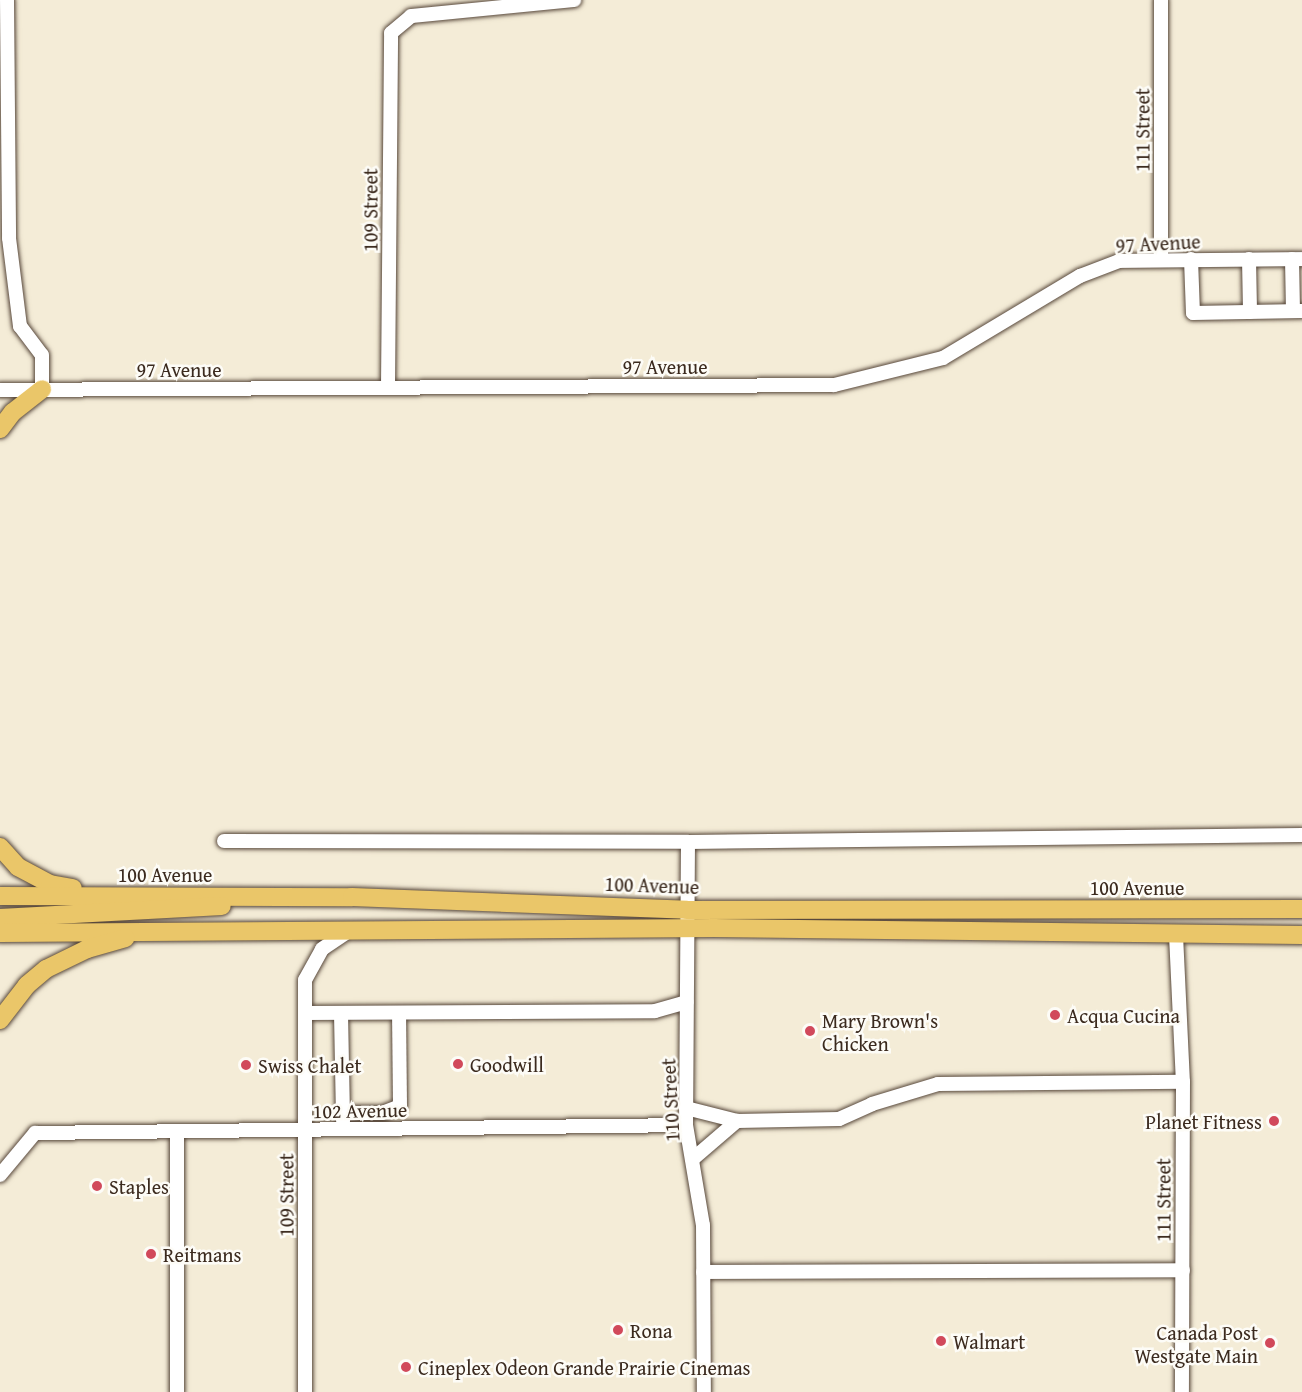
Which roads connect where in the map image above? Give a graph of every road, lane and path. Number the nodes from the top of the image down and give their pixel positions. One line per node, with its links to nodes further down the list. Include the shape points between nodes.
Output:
1 (7, 0): 11 (street, via 9,238 20,326 42,355)
2 (574, 0): 10 (street, 109 Street, via 411,16 391,33)
3 (1161, 0): 6 (street, 111 Street)
4 (1249, 259): 5 (street, 97 Avenue); 7 (street, 97 Avenue); 9 (street)
5 (1297, 259): 8 (street)
6 (1161, 260): 7 (street, 97 Avenue); 10 (street, 97 Avenue, via 1109,264 1080,276 943,358 834,384)
7 (1191, 260): 9 (street, via 1193,313)
8 (1298, 311): 9 (street)
9 (1250, 312)
10 (388, 388): 11 (street, 97 Avenue)
11 (42, 389): 12 (street, 97 Avenue); 13 (main road, via 13,412)
12 (0, 390)
13 (0, 429)
14 (1302, 835): 16 (street, 100 Avenue)
15 (224, 841): 16 (street, 100 Avenue)
16 (688, 842): 23 (street, 110 Street)
17 (0, 847): 19 (main road, via 18,867 50,884)
18 (0, 896): 19 (main road, 100 Avenue)
19 (116, 896): 20 (main road, 100 Avenue)
20 (352, 897): 22 (main road, via 167,912); 23 (main road, 100 Avenue)
21 (1302, 909): 23 (main road, 100 Avenue)
22 (0, 918)
23 (688, 919): 24 (main road, 100 Avenue); 27 (main road, 100 Avenue); 29 (street, 110 Street)
24 (351, 929): 25 (main road, 100 Avenue); 30 (street, 109 Street, via 322,949 313,962 305,980)
25 (168, 931): 26 (main road, 100 Avenue); 33 (main road, via 115,940 65,958 27,985)
26 (0, 933)
27 (1176, 935): 28 (main road, 100 Avenue); 34 (street, 111 Street)
28 (1302, 935)
29 (687, 1002): 31 (street, via 656,1011); 35 (street, 110 Street)
30 (305, 1006): 32 (street); 40 (street, 109 Street)
31 (399, 1012): 32 (street); 36 (street, via 400,1106 382,1113)
32 (341, 1013): 36 (street)
33 (0, 1020)
34 (1183, 1082): 37 (street, via 938,1084 872,1104 839,1119); 44 (street, 111 Street)
35 (686, 1108): 37 (street); 38 (street, 110 Street)
36 (343, 1113): 39 (street)
37 (736, 1121): 42 (street)
38 (686, 1125): 39 (street, 102 Avenue); 42 (street, 110 Street)
39 (343, 1129): 40 (street, 102 Avenue)
40 (305, 1130): 41 (street, 102 Avenue); 47 (street, 109 Street)
41 (177, 1132): 43 (street, 102 Avenue, via 35,1133); 46 (street)
42 (694, 1158): 45 (street, 110 Street, via 703,1225)
43 (0, 1175)
44 (1183, 1270): 45 (street); 49 (street, 111 Street)
45 (703, 1272): 48 (street, 110 Street)
46 (177, 1392)
47 (305, 1392)
48 (704, 1392)
49 (1182, 1392)

